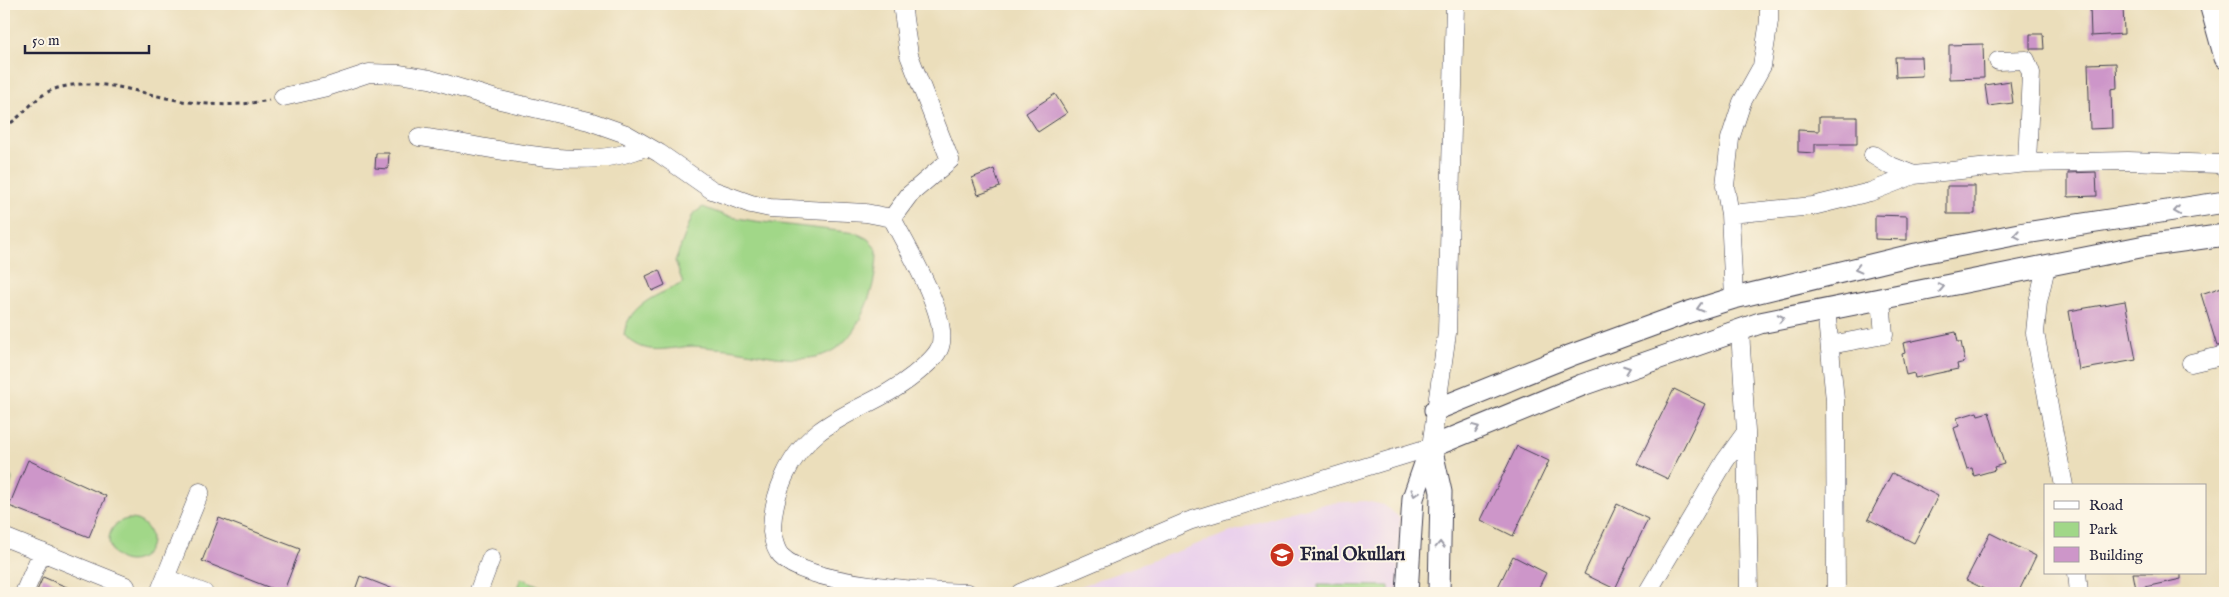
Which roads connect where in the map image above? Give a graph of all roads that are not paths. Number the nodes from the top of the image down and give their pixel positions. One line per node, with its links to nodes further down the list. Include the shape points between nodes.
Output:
1 (902, 4): 16 (street, via 909,54 950,160 908,195)
2 (1455, 4): 26 (street, via 1447,333)
3 (1769, 4): 15 (street, via 1762,66 1742,102 1730,139 1725,186)
4 (2210, 4): 5 (main road)
5 (2225, 58)
6 (1998, 61): 11 (street, via 2026,60 2031,73)
7 (283, 97): 9 (street, via 369,73 398,74 430,79 589,121 626,134)
8 (420, 136): 9 (street, via 570,159 631,154)
9 (647, 146): 16 (street, via 712,190 751,204)
10 (1873, 155): 13 (street)
11 (2027, 163): 12 (street, via 2147,162 2219,164); 13 (street)
12 (2225, 168)
13 (1914, 174): 15 (street, via 1870,192 1813,206)
14 (2225, 202): 19 (main road, one-way to 19, via 2019,234 1916,254)
15 (1730, 214): 19 (street)
16 (892, 218): 40 (street, via 938,309 940,347 928,364 908,380 880,398 841,416 807,440 792,459 781,484 772,514 772,536 779,555 796,567 830,577 877,585)
17 (2225, 235): 18 (main road, via 2145,246)
18 (2046, 267): 20 (main road, one-way to 18); 29 (street, via 2038,302 2036,333)
19 (1734, 298): 26 (main road, one-way to 26, via 1569,356)
20 (1880, 299): 21 (main road); 23 (street, via 1884,335)
21 (1826, 309): 22 (main road, one-way to 21); 23 (street)
22 (1740, 330): 27 (street); 28 (main road, one-way to 22, via 1582,385)
23 (1830, 345): 46 (street, via 1835,400)
24 (2225, 355): 25 (street)
25 (2191, 363)
26 (1435, 410): 28 (street)
27 (1746, 432): 44 (street, via 1725,461); 45 (street)
28 (1431, 447): 41 (street, via 1189,521); 42 (main road, one-way to 42, via 1413,498); 43 (main road, one-way to 28, via 1442,492)
29 (2064, 484)
30 (200, 492): 36 (street)
31 (4, 537): 32 (street)
32 (42, 552): 35 (street); 37 (street)
33 (491, 558): 39 (street)
34 (2077, 574): 47 (street)
35 (126, 586)
36 (162, 586): 38 (street)
37 (24, 593)
38 (204, 593)
39 (478, 593)
40 (968, 593)
41 (1020, 593)
42 (1407, 593)
43 (1439, 593)
44 (1648, 593)
45 (1749, 593)
46 (1836, 593)
47 (2080, 593)

